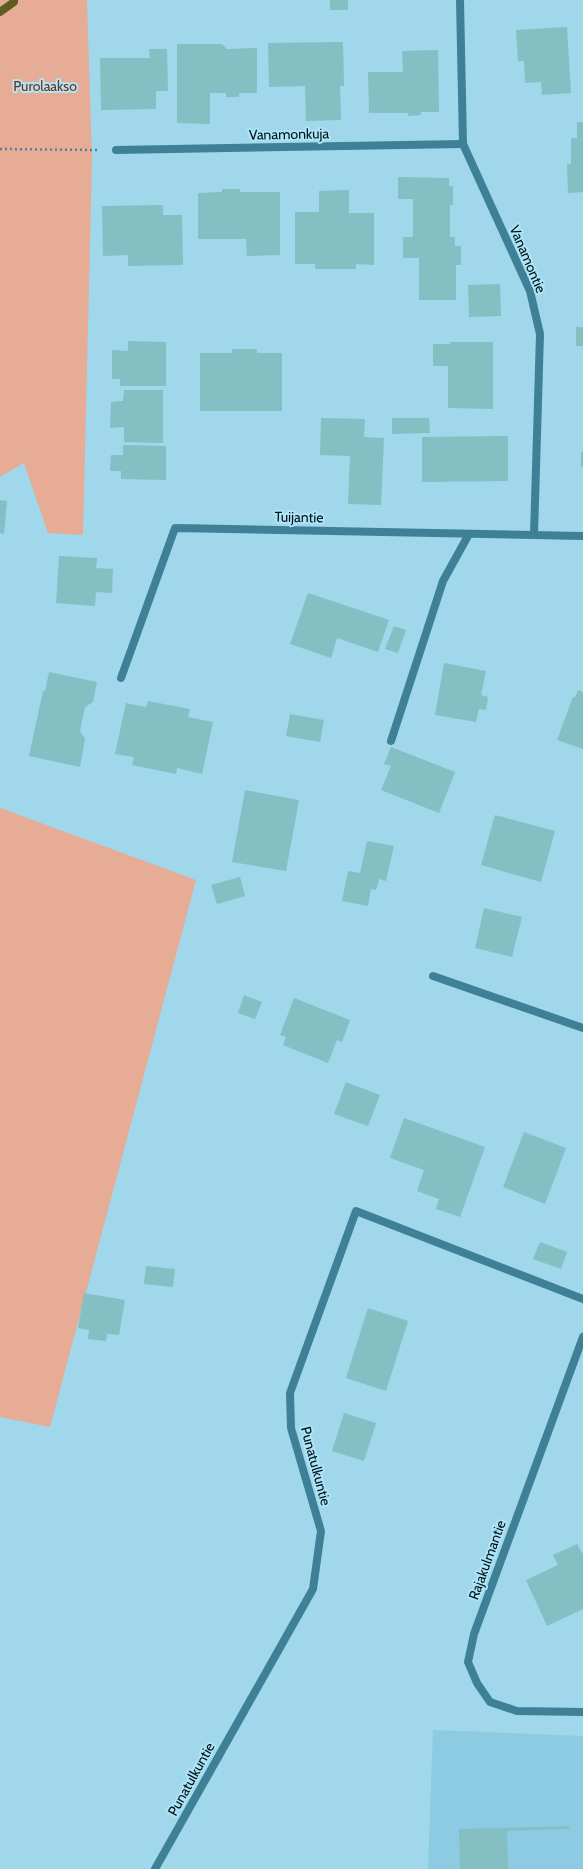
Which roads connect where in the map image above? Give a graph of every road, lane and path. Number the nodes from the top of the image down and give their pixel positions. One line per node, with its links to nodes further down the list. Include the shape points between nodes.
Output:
1 (460, 0): 2 (street, Vanamontie)
2 (463, 144): 4 (street, Vanamonkuja); 6 (street, Vanamontie, via 530,291 540,334)
3 (0, 149): 4 (path)
4 (116, 150)
5 (469, 534): 6 (street, Tuijantie); 8 (street, Tuijantie, via 175,528); 9 (street, via 443,581)
6 (534, 535): 7 (street, Tuijantie)
7 (583, 536)
8 (121, 678)
9 (391, 741)
10 (433, 976): 11 (street)
11 (583, 1028)
12 (583, 1299): 15 (street, Punatulkuntie, via 356,1210 290,1393 291,1428 321,1531 313,1589)
13 (583, 1337): 14 (street, Rajakulmantie, via 474,1634 468,1662 477,1683 490,1702 517,1711)
14 (583, 1712)
15 (155, 1869)

